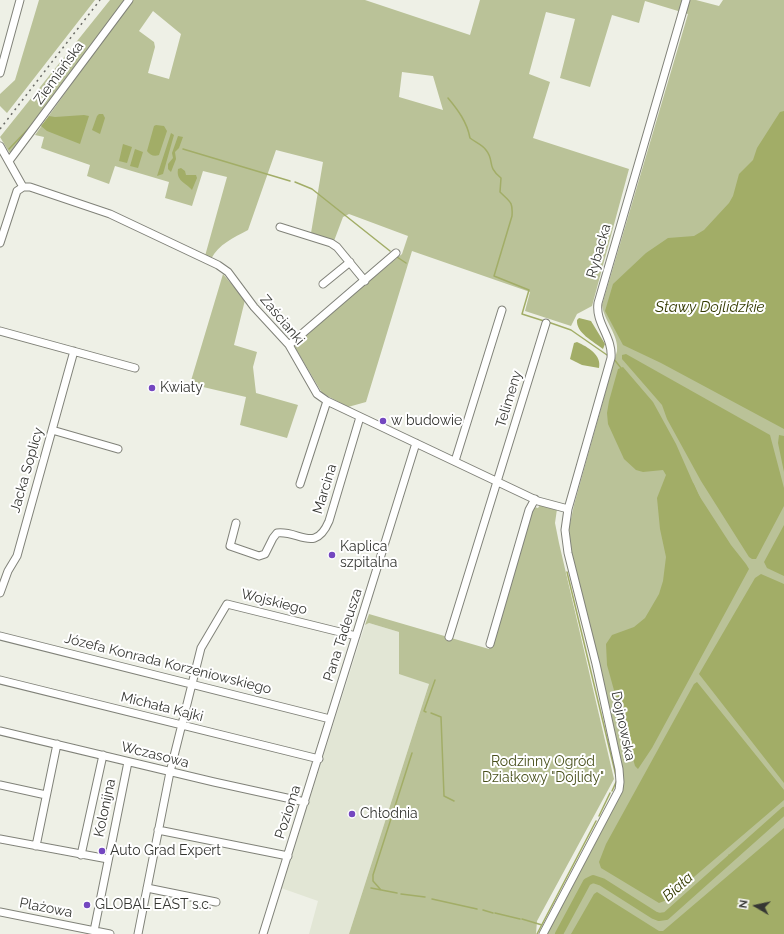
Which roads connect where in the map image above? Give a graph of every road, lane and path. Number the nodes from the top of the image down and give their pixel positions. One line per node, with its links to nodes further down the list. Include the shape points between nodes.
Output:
1 (20, 0): 4 (street)
2 (129, 0): 6 (street, Ziemiańska)
3 (686, 0): 29 (street, Rybacka, via 598,303 598,317 611,345 611,358)
4 (0, 73)
5 (0, 146): 6 (street)
6 (9, 161): 7 (street)
7 (23, 187): 9 (street, via 17,191); 17 (street, Zaścianki, via 30,187 110,214 218,265 228,272 254,307)
8 (280, 227): 11 (street, via 331,243)
9 (0, 242)
10 (396, 253): 12 (street)
11 (350, 262): 12 (street); 13 (street)
12 (365, 280): 17 (street)
13 (323, 284)
14 (502, 310): 25 (street)
15 (546, 323): 26 (street, Telimeny)
16 (0, 331): 18 (street)
17 (289, 345): 20 (street, Zaścianki, via 317,394)
18 (74, 351): 19 (street); 22 (street, Jacka Soplicy)
19 (135, 368)
20 (327, 401): 21 (street, Zaścianki); 27 (street)
21 (360, 416): 23 (street, Zaścianki); 30 (street, Marcina, via 329,521 320,534 309,539 278,533 265,554 259,556 230,546)
22 (52, 430): 24 (street); 31 (street, Jacka Soplicy, via 16,556)
23 (416, 444): 25 (street, Zaścianki); 33 (street, Pana Tadeusza)
24 (118, 449)
25 (455, 462): 26 (street, Zaścianki)
26 (497, 482): 28 (street, Zaścianki); 34 (street, Telimeny)
27 (300, 484)
28 (535, 499): 29 (street, Zaścianki); 35 (street, via 529,510)
29 (568, 509): 64 (street, Dojnowska, via 568,553 596,664 620,782 619,790)
30 (236, 524)
31 (0, 593)
32 (0, 636): 37 (street, Józefa Konrada Korzeniowskiego)
33 (356, 636): 37 (street, Wojskiego, via 227,604 204,640); 38 (street, Pana Tadeusza)
34 (449, 637)
35 (490, 644)
36 (0, 680): 40 (street, Michała Kajki)
37 (192, 684): 39 (street, Józefa Konrada Korzeniowskiego); 40 (street)
38 (337, 698): 39 (street, Pozioma)
39 (330, 719): 44 (street, Pozioma)
40 (181, 725): 44 (street, Michała Kajki); 46 (street)
41 (0, 731): 42 (street, Wczasowa)
42 (57, 744): 43 (street, Wczasowa); 48 (street)
43 (103, 755): 45 (street, Wczasowa); 53 (street)
44 (318, 759): 49 (street, Pozioma)
45 (128, 762): 46 (street, Wczasowa); 55 (street, Kolonijna)
46 (170, 772): 49 (street, Wczasowa); 50 (street)
47 (0, 785): 48 (street)
48 (46, 795): 52 (street)
49 (305, 802): 54 (street, Pozioma)
50 (158, 830): 54 (street); 56 (street)
51 (0, 838): 52 (street)
52 (36, 846): 53 (street)
53 (81, 854): 55 (street)
54 (288, 856): 63 (street, Pozioma)
55 (108, 859): 60 (street, Kolonijna)
56 (147, 888): 57 (street); 62 (street)
57 (216, 902)
58 (0, 912): 59 (street, Plażowa)
59 (77, 931): 60 (street, Plażowa)
60 (94, 931): 61 (street, Plażowa)
61 (110, 934)
62 (138, 934)
63 (263, 934)
64 (542, 934)

